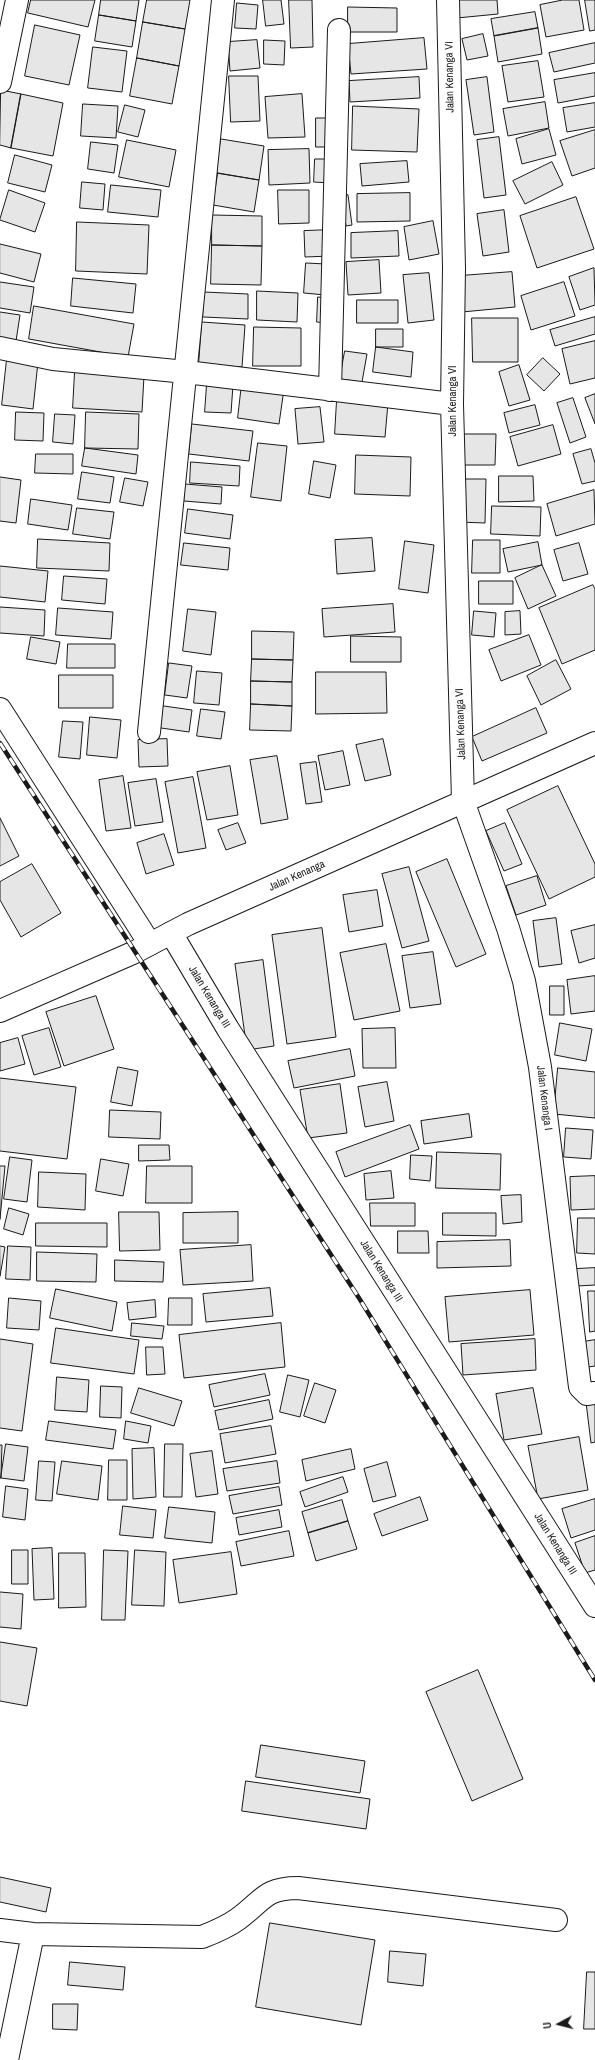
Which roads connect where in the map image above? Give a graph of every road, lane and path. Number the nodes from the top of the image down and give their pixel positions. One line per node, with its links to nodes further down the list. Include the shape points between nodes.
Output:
1 (17, 0): 5 (street)
2 (223, 0): 7 (street)
3 (448, 0): 9 (street, Jalan Kenanga VI, via 454,268)
4 (339, 30): 8 (street)
5 (0, 82)
6 (0, 348): 7 (street, via 53,359)
7 (186, 372): 8 (street); 11 (street)
8 (330, 390): 9 (street)
9 (452, 404): 13 (street, Jalan Kenanga VI)
10 (0, 708): 15 (street)
11 (149, 732)
12 (595, 743): 13 (street, Jalan Kenanga)
13 (463, 801): 14 (street, Jalan Kenanga); 17 (street, Jalan Kenanga I, via 524,981 540,1067 580,1387 587,1394)
14 (171, 933): 15 (street, Jalan Kenanga); 18 (street, Jalan Kenanga III, via 232,1036)
15 (150, 944): 16 (street, Jalan Kenanga)
16 (0, 1011)
17 (595, 1393)
18 (595, 1606)
19 (556, 1920): 21 (street, via 281,1888 268,1893 221,1930 202,1937)
20 (0, 1930): 21 (street)
21 (33, 1934): 22 (street)
22 (8, 2060)

